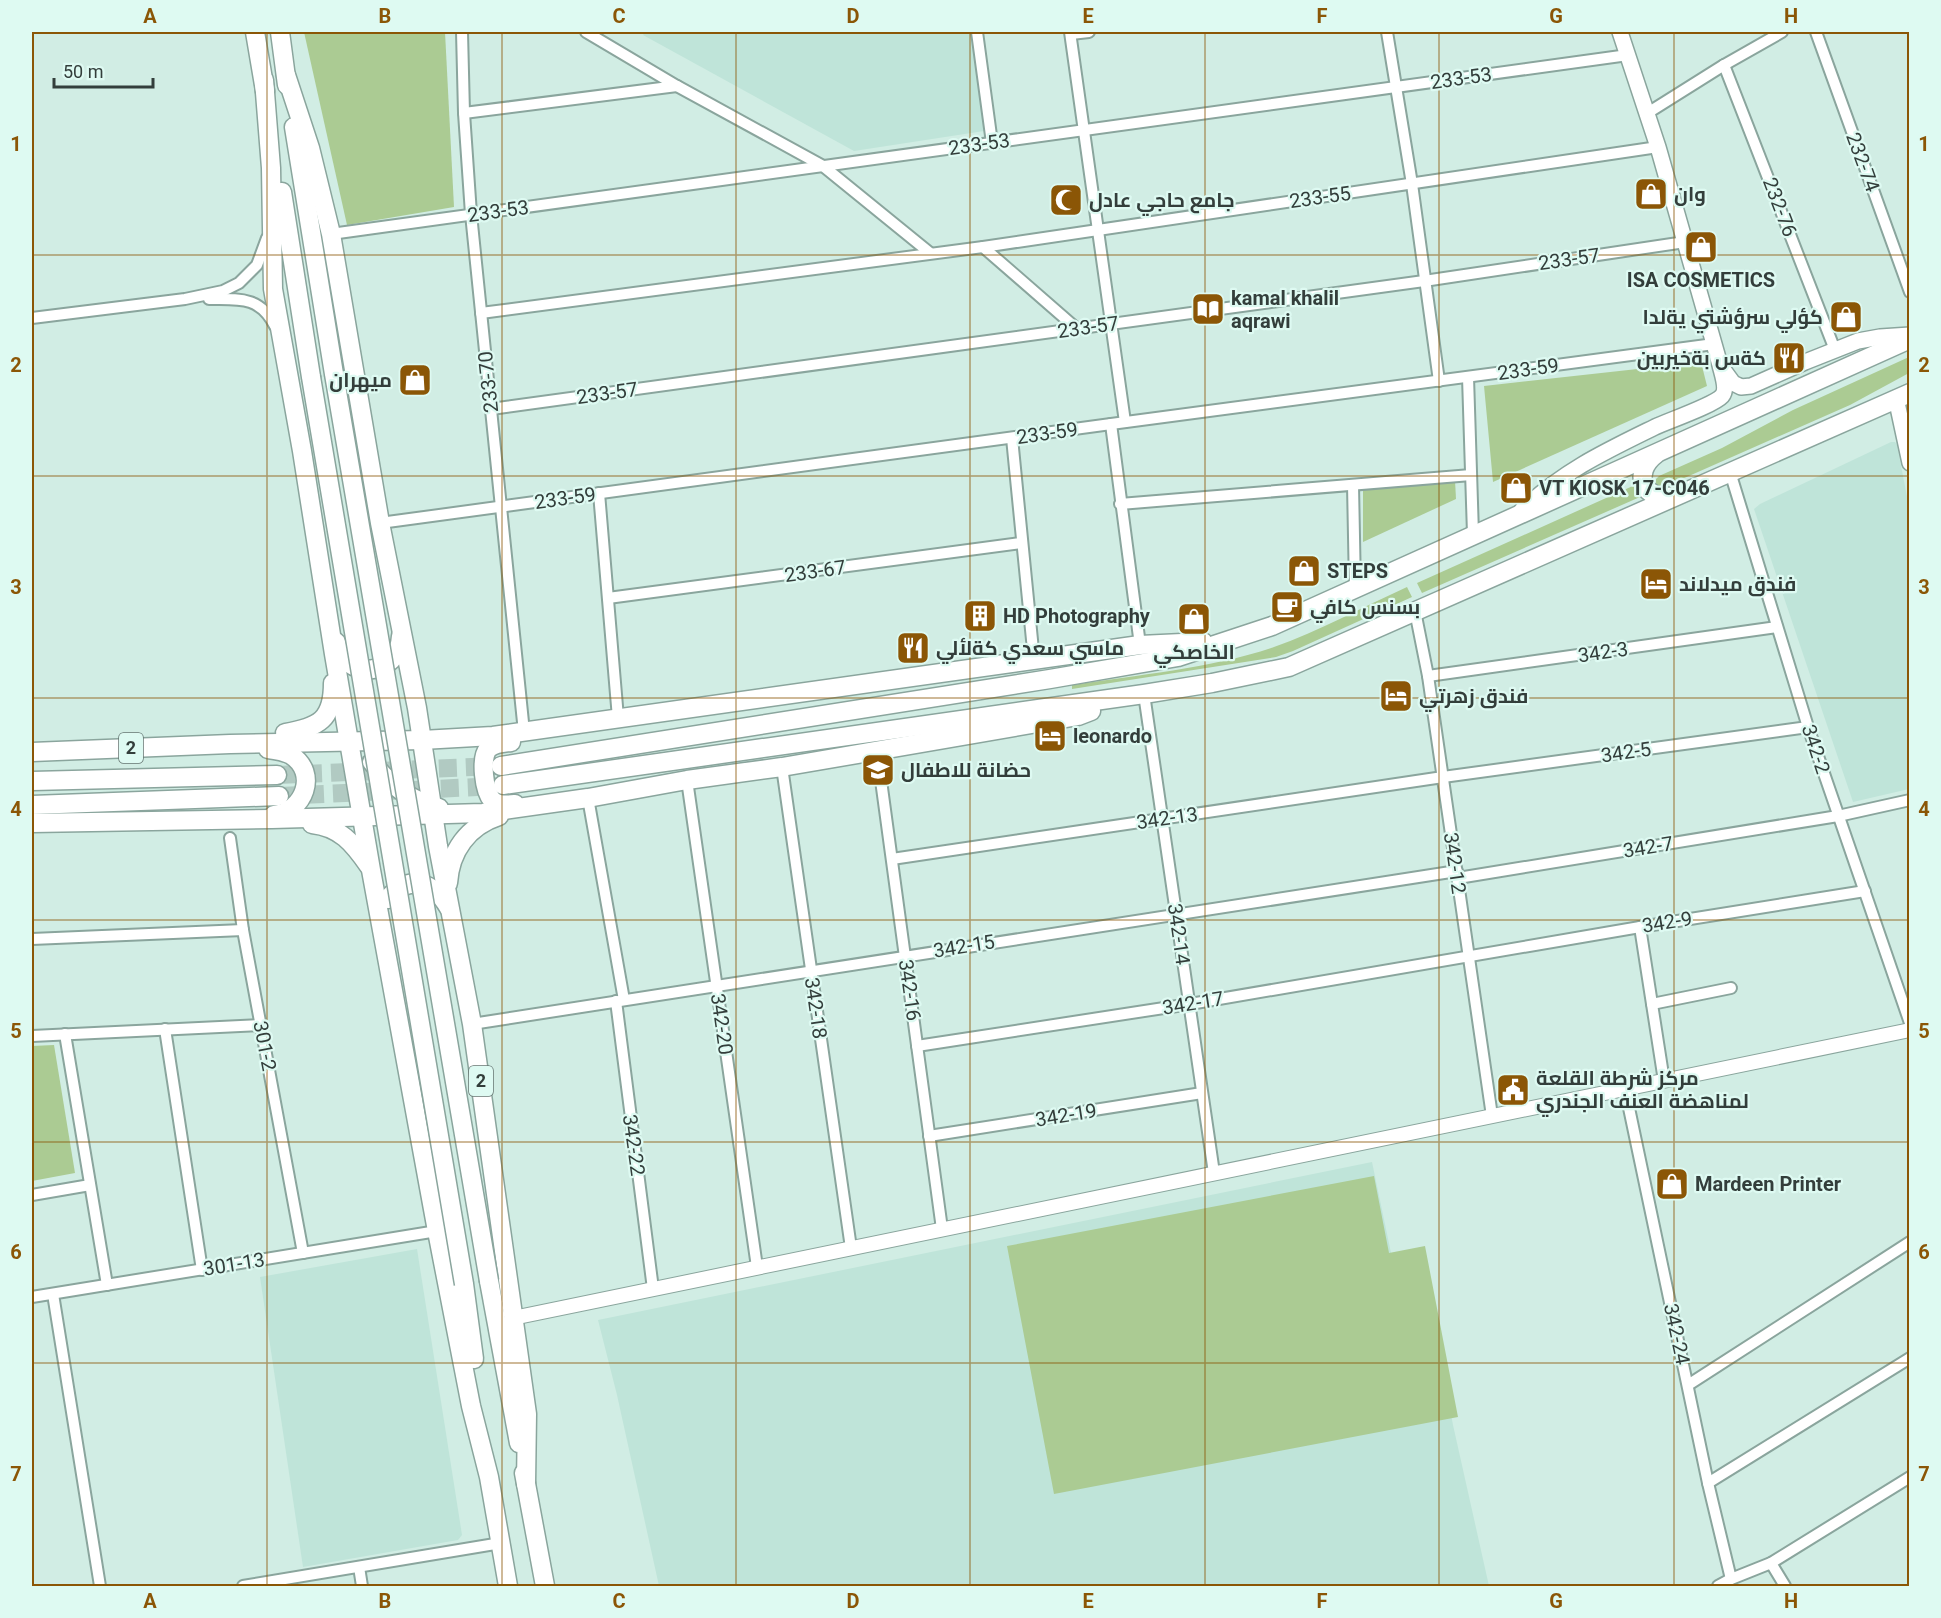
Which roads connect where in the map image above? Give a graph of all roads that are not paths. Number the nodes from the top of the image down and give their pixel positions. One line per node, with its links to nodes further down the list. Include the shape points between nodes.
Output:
1 (255, 32): 15 (highway)
2 (280, 32): 14 (highway)
3 (462, 32): 18 (street, 233-70)
4 (585, 32): 16 (street)
5 (977, 32): 21 (street)
6 (1089, 32): 11 (street)
7 (1387, 32): 17 (street)
8 (1620, 32): 12 (main road)
9 (1782, 32): 13 (street)
10 (1816, 32): 33 (street, 232-74)
11 (1070, 33): 20 (street)
12 (1628, 55): 17 (street, 233-53); 19 (main road)
13 (1724, 65): 19 (street); 42 (street, 232-76)
14 (286, 75): 28 (highway, via 310,148); 160 (highway, bridge)
15 (264, 80): 25 (highway); 157 (highway, bridge, via 464,1284)
16 (677, 86): 18 (street); 23 (street)
17 (1395, 88): 20 (street, 233-53); 24 (street)
18 (464, 113): 26 (street, 233-70)
19 (1646, 114): 22 (main road)
20 (1084, 130): 21 (street, 233-53); 27 (street)
21 (992, 143): 23 (street, 233-53)
22 (1658, 147): 24 (street, 233-55); 29 (main road)
23 (823, 166): 26 (street, 233-53); 31 (street)
24 (1412, 184): 27 (street, 233-55); 32 (street)
25 (273, 208): 34 (street, via 265,247 251,272 231,288); 41 (highway, via 273,289)
26 (471, 214): 28 (street, 233-53); 35 (street, 233-70)
27 (1099, 229): 30 (street, 233-55); 37 (street)
28 (331, 234): 61 (highway)
29 (1685, 242): 32 (street, 233-57); 40 (main road)
30 (983, 247): 31 (street, 233-55); 38 (street)
31 (930, 253): 35 (street, 233-55)
32 (1424, 280): 37 (street, 233-57); 45 (street)
33 (1910, 292)
34 (185, 299): 36 (street); 41 (street, via 234,299 256,304 270,317)
35 (481, 313): 47 (street, 233-70)
36 (32, 318)
37 (1111, 324): 38 (street, 233-57); 48 (street)
38 (1076, 328): 47 (street, 233-57)
39 (1910, 337): 42 (main road, via 1869,339); 51 (highway)
40 (1714, 344): 43 (main road); 44 (street, 233-59)
41 (283, 345): 66 (highway)
42 (1835, 350): 43 (main road, via 1751,386 1733,383)
43 (1720, 365): 60 (main road, via 1725,390 1720,398 1583,463)
44 (1468, 377): 45 (street, 233-59); 54 (street)
45 (1439, 381): 48 (street, 233-59)
46 (1903, 396): 52 (main road); 53 (highway)
47 (491, 409): 59 (street, 233-70)
48 (1125, 422): 49 (street, 233-59)
49 (1111, 423): 50 (street, 233-59); 58 (street)
50 (1012, 438): 56 (street, 233-59); 63 (street)
51 (1657, 453): 57 (highway, via 1644,466 1646,487 1665,498); 60 (highway)
52 (1910, 464)
53 (1730, 472): 57 (highway); 68 (street, 342-2)
54 (1471, 475): 55 (street); 62 (street)
55 (1353, 485): 58 (street); 64 (street)
56 (599, 493): 59 (street, 233-59); 65 (street)
57 (1679, 495): 67 (highway)
58 (1120, 504): 71 (street)
59 (501, 506): 61 (street, 233-59); 79 (street, 233-70)
60 (1517, 515): 62 (highway)
61 (380, 523): 69 (highway)
62 (1473, 534): 64 (highway)
63 (1021, 543): 65 (street, 233-67); 73 (street)
64 (1355, 588): 70 (highway, via 1272,626)
65 (608, 598): 77 (street)
66 (328, 611): 69 (highway, via 340,653 359,668 371,670 388,663 399,648); 72 (highway)
67 (1415, 611): 74 (street, 342-12); 75 (highway, via 1288,667)
68 (1778, 627): 74 (street, 342-3); 78 (street, 342-2)
69 (401, 631): 76 (highway)
70 (1226, 641): 71 (highway); 86 (highway, via 1179,657)
71 (1140, 645): 73 (highway)
72 (334, 654): 81 (highway, via 333,701 319,723 308,729); 82 (highway)
73 (1034, 660): 77 (highway)
74 (1428, 676): 89 (street, 342-12)
75 (1144, 694): 84 (highway, via 1078,716); 93 (highway); 104 (street, 342-14)
76 (417, 708): 80 (highway, via 429,728 442,735); 83 (highway)
77 (611, 719): 79 (highway); 97 (highway, via 495,745 486,752 483,764 487,788 494,801 502,805)
78 (1808, 727): 89 (street, 342-5); 102 (street, 342-2)
79 (524, 732): 80 (highway)
80 (467, 738): 83 (highway)
81 (230, 744): 82 (highway, 2); 85 (highway, 2); 105 (highway, via 288,753 303,768 306,781 302,799 288,812)
82 (354, 744): 83 (highway); 90 (highway); 101 (highway)
83 (418, 744): 90 (highway, via 408,764); 100 (highway)
84 (877, 751): 87 (highway); 108 (street, 342-16)
85 (32, 752)
86 (501, 766)
87 (782, 767): 91 (highway); 121 (street, 342-18)
88 (277, 775): 92 (highway)
89 (1443, 777): 104 (street, 342-13); 110 (street, 342-12)
90 (391, 778): 100 (highway, 2); 101 (highway)
91 (687, 780): 95 (highway); 122 (street, 342-20)
92 (32, 781)
93 (503, 785)
94 (279, 796): 98 (highway)
95 (588, 798): 97 (highway); 124 (street, 342-22)
96 (1910, 800): 102 (street, 342-7)
97 (553, 803): 99 (highway)
98 (32, 805)
99 (529, 807): 100 (highway, via 483,813); 112 (highway, via 482,822 470,831 454,856)
100 (426, 809): 101 (highway); 112 (highway, 2)
101 (365, 812): 103 (highway); 109 (highway)
102 (1838, 816): 110 (street, 342-7); 111 (street, 342-2)
103 (272, 819): 105 (highway); 109 (highway, via 322,825 337,831 346,836)
104 (1162, 819): 108 (street, 342-13); 113 (street, 342-14)
105 (228, 820): 106 (highway)
106 (32, 824)
107 (230, 838): 116 (street, 301-2)
108 (892, 859): 119 (street, 342-16)
109 (371, 870): 118 (highway)
110 (1457, 875): 113 (street, 342-15); 120 (street, 342-12)
111 (1864, 891): 115 (street, 342-9); 127 (street, 342-2)
112 (448, 893): 114 (highway, 2)
113 (1176, 914): 119 (street, 342-15); 125 (street, 342-14)
114 (453, 925): 118 (highway, via 450,910 436,891 410,884 397,889 385,905); 128 (highway, 2)
115 (1640, 927): 120 (street, 342-9); 126 (street)
116 (243, 930): 117 (street); 129 (street, 301-2)
117 (32, 939)
118 (384, 940): 144 (highway)
119 (905, 956): 121 (street, 342-15); 134 (street, 342-16)
120 (1469, 957): 125 (street, 342-17); 138 (street, 342-12)
121 (811, 970): 122 (street, 342-15); 146 (street, 342-18)
122 (716, 985): 124 (street, 342-15); 148 (street, 342-20)
123 (1731, 988): 126 (street)
124 (620, 1000): 128 (street, 342-15); 151 (street, 342-22)
125 (1190, 1004): 134 (street, 342-17); 137 (street, 342-14)
126 (1652, 1004): 135 (street)
127 (1910, 1023)
128 (472, 1024): 154 (highway, 2)
129 (261, 1025): 130 (street); 147 (street, 301-2)
130 (165, 1029): 132 (street); 149 (street)
131 (1910, 1030): 135 (street)
132 (65, 1034): 133 (street); 141 (street)
133 (32, 1036)
134 (917, 1046): 139 (street, 342-16)
135 (1664, 1081): 136 (street)
136 (1624, 1089): 138 (street); 156 (street, 342-24)
137 (1202, 1093): 139 (street, 342-19); 140 (street, 342-14)
138 (1492, 1116): 140 (street)
139 (929, 1136): 143 (street, 342-16)
140 (1214, 1173): 143 (street)
141 (90, 1185): 142 (street); 150 (street)
142 (32, 1195)
143 (942, 1229): 146 (street)
144 (437, 1231): 147 (street, 301-13); 157 (highway)
145 (1910, 1242): 156 (street)
146 (851, 1248): 148 (street)
147 (303, 1253): 149 (street, 301-13)
148 (757, 1267): 151 (street)
149 (202, 1269): 150 (street, 301-13)
150 (107, 1285): 152 (street, 301-13)
151 (653, 1289): 154 (street)
152 (53, 1294): 153 (street, 301-13); 166 (street)
153 (32, 1297)
154 (513, 1318): 160 (highway, 2, via 527,1414)
155 (1910, 1358): 159 (street)
156 (1688, 1385): 159 (street, 342-24)
157 (489, 1477): 161 (highway)
158 (1910, 1477): 162 (street)
159 (1708, 1483): 164 (street, 342-24)
160 (526, 1484): 170 (highway, 2)
161 (501, 1543): 163 (street); 169 (highway)
162 (1771, 1563): 164 (street); 172 (street)
163 (359, 1567): 165 (street); 168 (street)
164 (1731, 1579): 171 (street)
165 (256, 1585): 167 (street)
166 (100, 1587)
167 (243, 1587)
168 (362, 1587)
169 (508, 1587)
170 (545, 1587)
171 (1718, 1587)
172 (1785, 1587)

